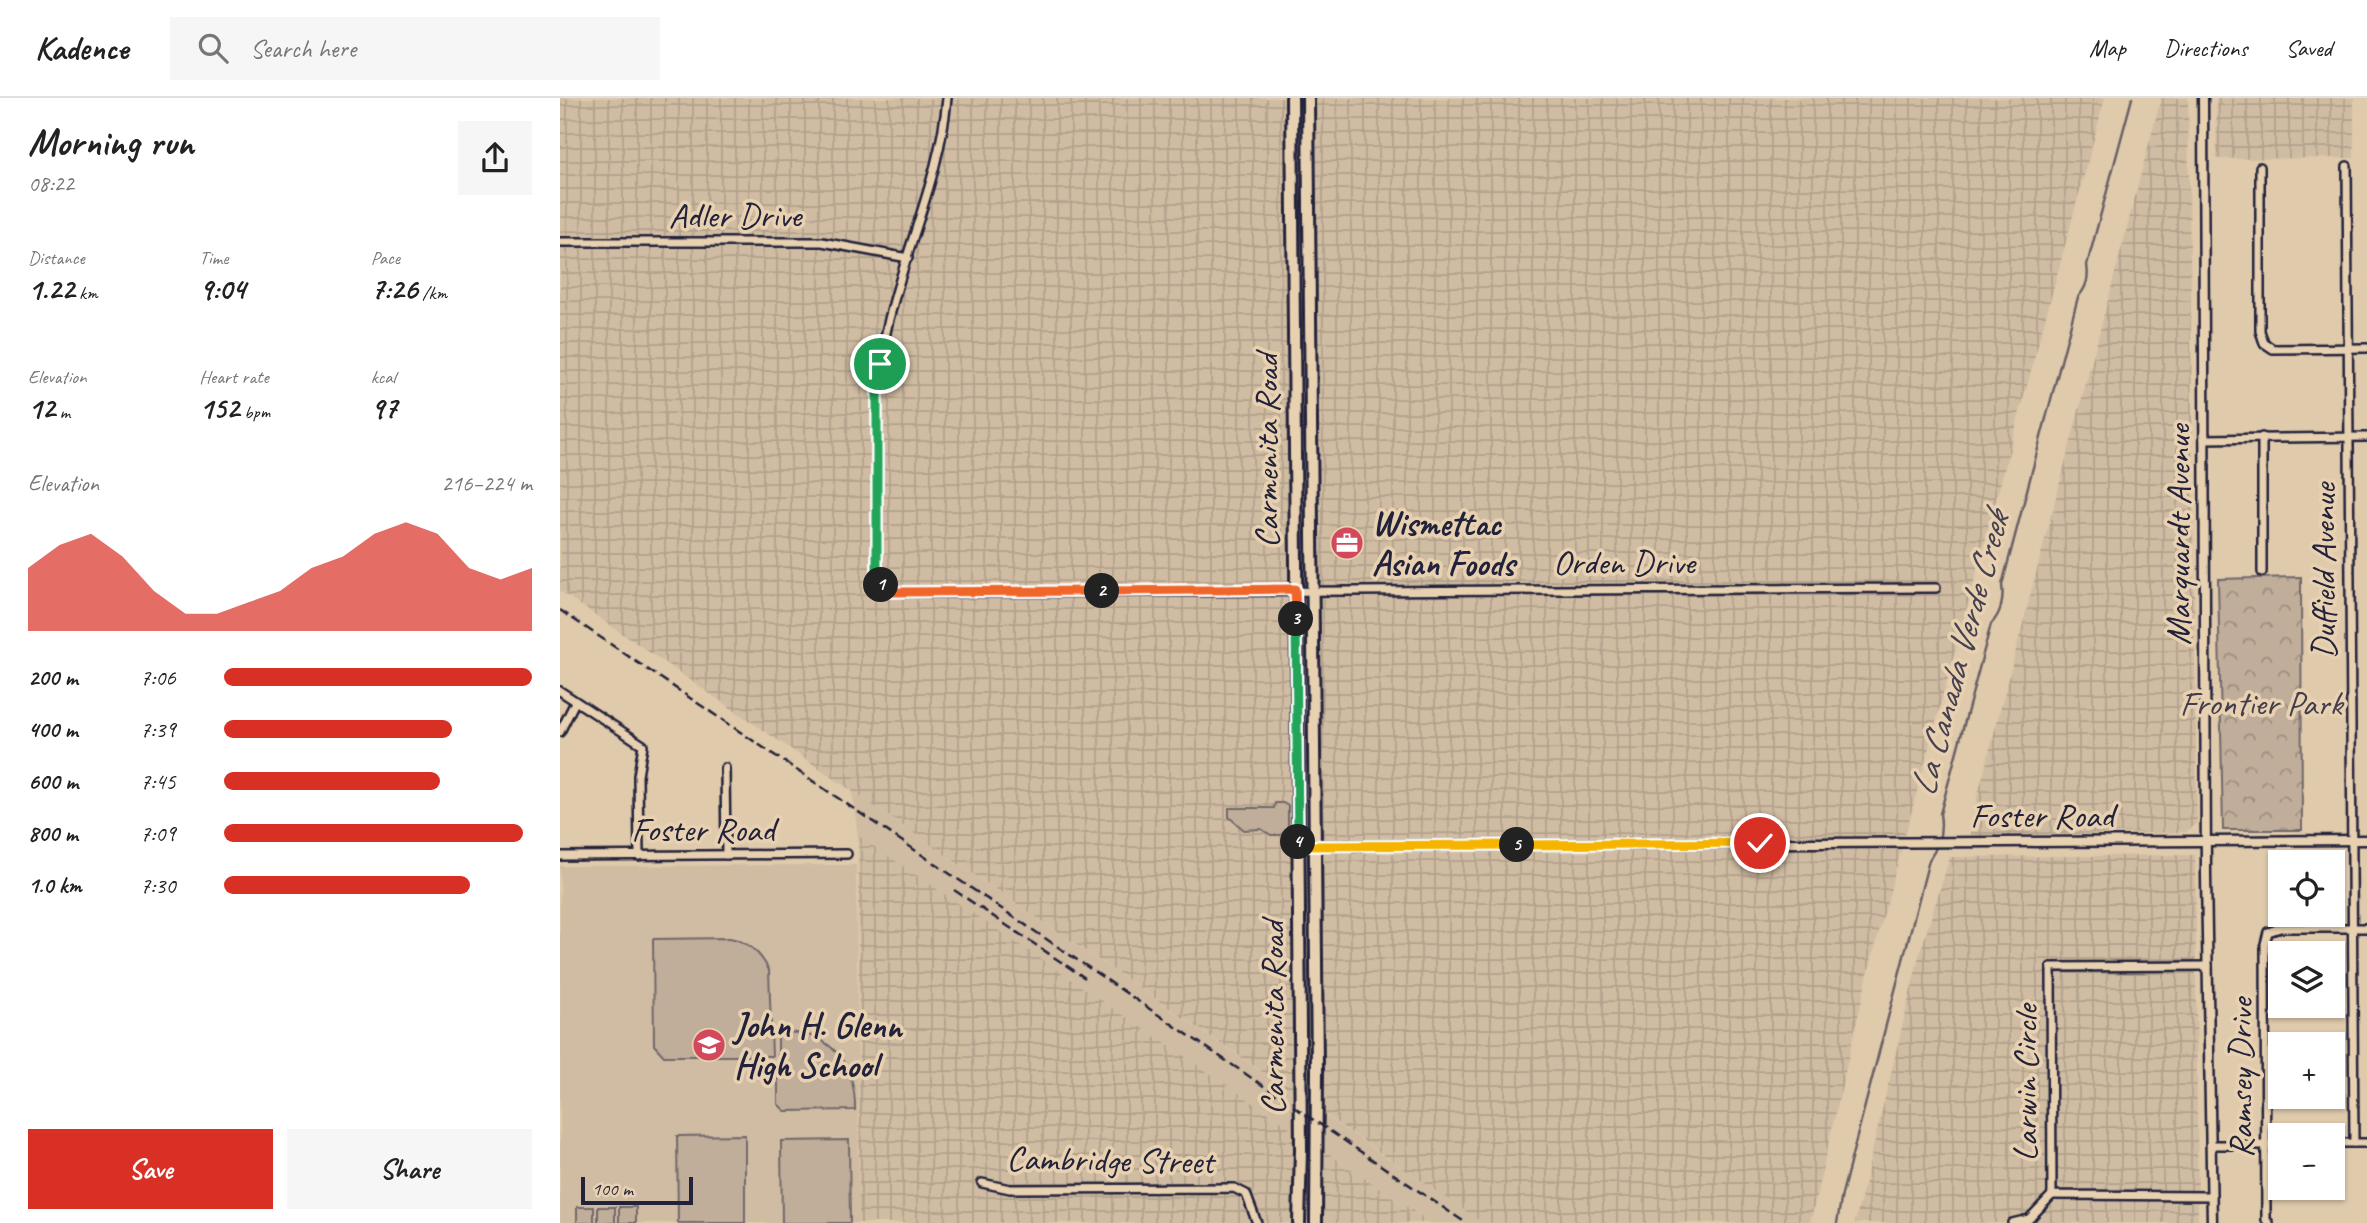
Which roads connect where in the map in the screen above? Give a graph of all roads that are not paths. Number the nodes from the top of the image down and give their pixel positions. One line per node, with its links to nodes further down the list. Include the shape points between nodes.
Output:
1 (947, 98): 8 (street, via 937,155)
2 (1292, 98): 11 (main road, Carmenita Road)
3 (1308, 98): 12 (main road, Carmenita Road)
4 (2203, 98): 16 (street, Marquardt Avenue)
5 (2347, 166): 9 (street, Duffield Avenue)
6 (2260, 167): 9 (street, via 2260,331 2264,344 2273,349)
7 (560, 242): 8 (street, Adler Drive, via 822,242)
8 (908, 258): 19 (street, Orden Drive, via 887,324 877,393 877,575 882,587 891,592)
9 (2349, 348): 10 (street); 13 (street, Duffield Avenue)
10 (2367, 348)
11 (1294, 384): 12 (main road); 19 (main road, Carmenita Road)
12 (1310, 384): 20 (main road, Carmenita Road)
13 (2348, 436): 14 (street); 15 (street); 26 (street, Duffield Avenue)
14 (2367, 437)
15 (2262, 438): 16 (street); 17 (street)
16 (2204, 439): 27 (street, Marquardt Avenue)
17 (2262, 572)
18 (1936, 588): 20 (street, Orden Drive)
19 (1295, 589): 20 (street, Orden Drive); 28 (main road, Carmenita Road)
20 (1311, 589): 29 (main road, Carmenita Road)
21 (560, 691): 22 (street)
22 (575, 702): 23 (street); 33 (street, via 643,745 638,776)
23 (560, 732)
24 (725, 768): 31 (street)
25 (2367, 839): 26 (street, Foster Road)
26 (2350, 840): 27 (street, Foster Road); 34 (street, Duffield Avenue)
27 (2206, 841): 29 (street, Foster Road); 36 (street, Marquardt Avenue)
28 (1298, 846): 29 (street, Foster Road); 46 (main road, Carmenita Road)
29 (1314, 846): 47 (main road, Carmenita Road)
30 (847, 854): 31 (street, Foster Road)
31 (726, 855): 33 (street, Foster Road)
32 (560, 856): 33 (street, Foster Road)
33 (639, 856)
34 (2351, 928): 35 (street); 38 (street, Duffield Avenue); 41 (street, Ramsey Drive, via 2268,932)
35 (2367, 928)
36 (2207, 966): 40 (street, Marquardt Avenue); 43 (street, Larwin Circle, via 2051,967)
37 (2345, 1143): 38 (street)
38 (2354, 1143): 39 (street)
39 (2367, 1143)
40 (2211, 1145): 41 (street); 44 (street, Marquardt Avenue)
41 (2267, 1145): 50 (street, Ramsey Drive)
42 (982, 1183): 45 (street, Cambridge Street, via 1010,1189 1234,1188 1246,1194)
43 (2052, 1195): 44 (street, Larwin Circle); 48 (street, via 2029,1219)
44 (2212, 1196): 49 (street, Marquardt Avenue)
45 (1258, 1223)
46 (1299, 1223)
47 (1316, 1223)
48 (2012, 1223)
49 (2212, 1223)
50 (2269, 1223)

